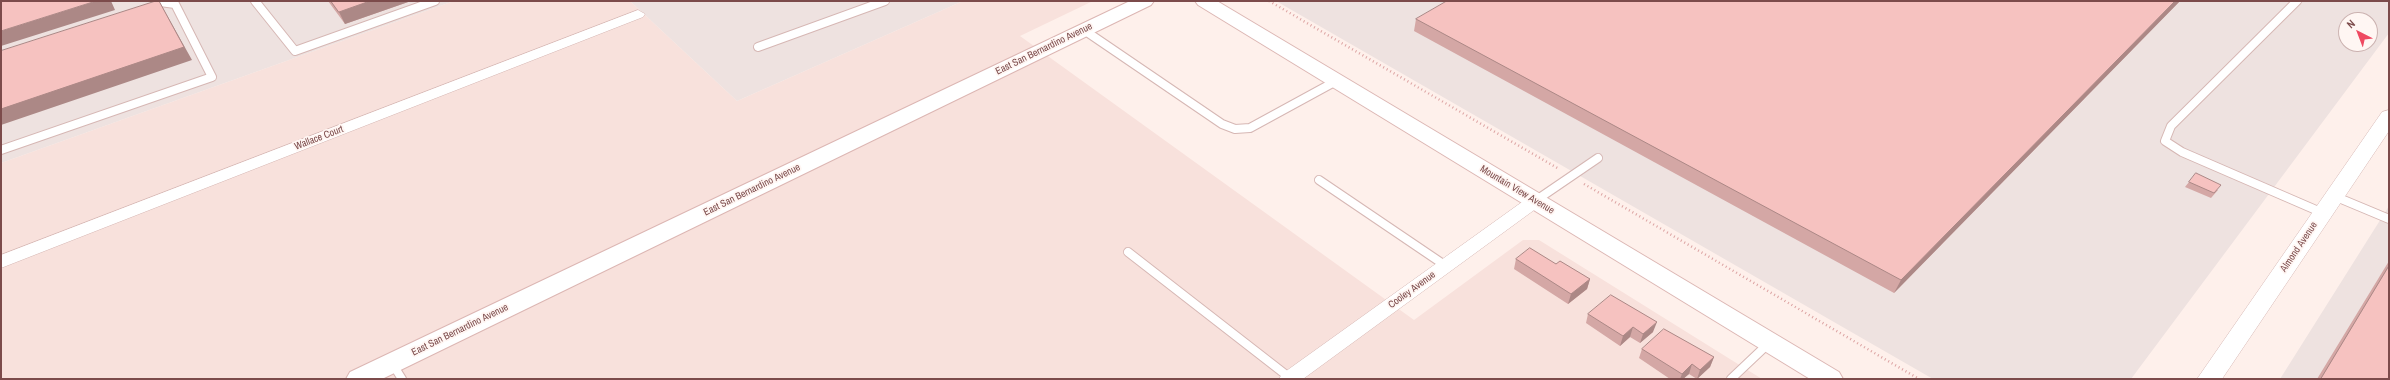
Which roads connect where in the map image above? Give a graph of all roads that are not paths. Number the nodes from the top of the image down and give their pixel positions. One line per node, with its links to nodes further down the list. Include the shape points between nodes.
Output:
1 (255, 1): 2 (lane, via 295,51)
2 (435, 1)
3 (885, 1): 10 (lane)
4 (1144, 1): 9 (main road, East San Bernardino Avenue)
5 (1204, 1): 11 (main road, Mountain View Avenue)
6 (2296, 1): 17 (lane, via 2171,126 2165,141 2182,152)
7 (158, 2): 13 (lane, via 175,4 212,77)
8 (638, 14): 20 (street, Wallace Court)
9 (1084, 30): 11 (lane, via 1222,124 1235,129 1250,128); 23 (main road, East San Bernardino Avenue)
10 (758, 47)
11 (1338, 80): 16 (main road, Mountain View Avenue)
12 (2389, 116): 17 (street, Almond Avenue)
13 (1, 150)
14 (1598, 158): 16 (lane)
15 (1319, 180): 21 (lane)
16 (1535, 201): 21 (street, Cooley Avenue); 22 (main road, Mountain View Avenue)
17 (2329, 205): 18 (lane); 28 (street, Almond Avenue)
18 (2389, 219)
19 (1128, 252): 25 (lane)
20 (1, 262)
21 (1446, 266): 25 (street, Cooley Avenue)
22 (1770, 343): 26 (lane); 27 (main road, Mountain View Avenue)
23 (397, 371): 24 (main road, East San Bernardino Avenue)
24 (359, 379)
25 (1290, 379)
26 (1731, 379)
27 (1830, 379)
28 (2209, 379)

